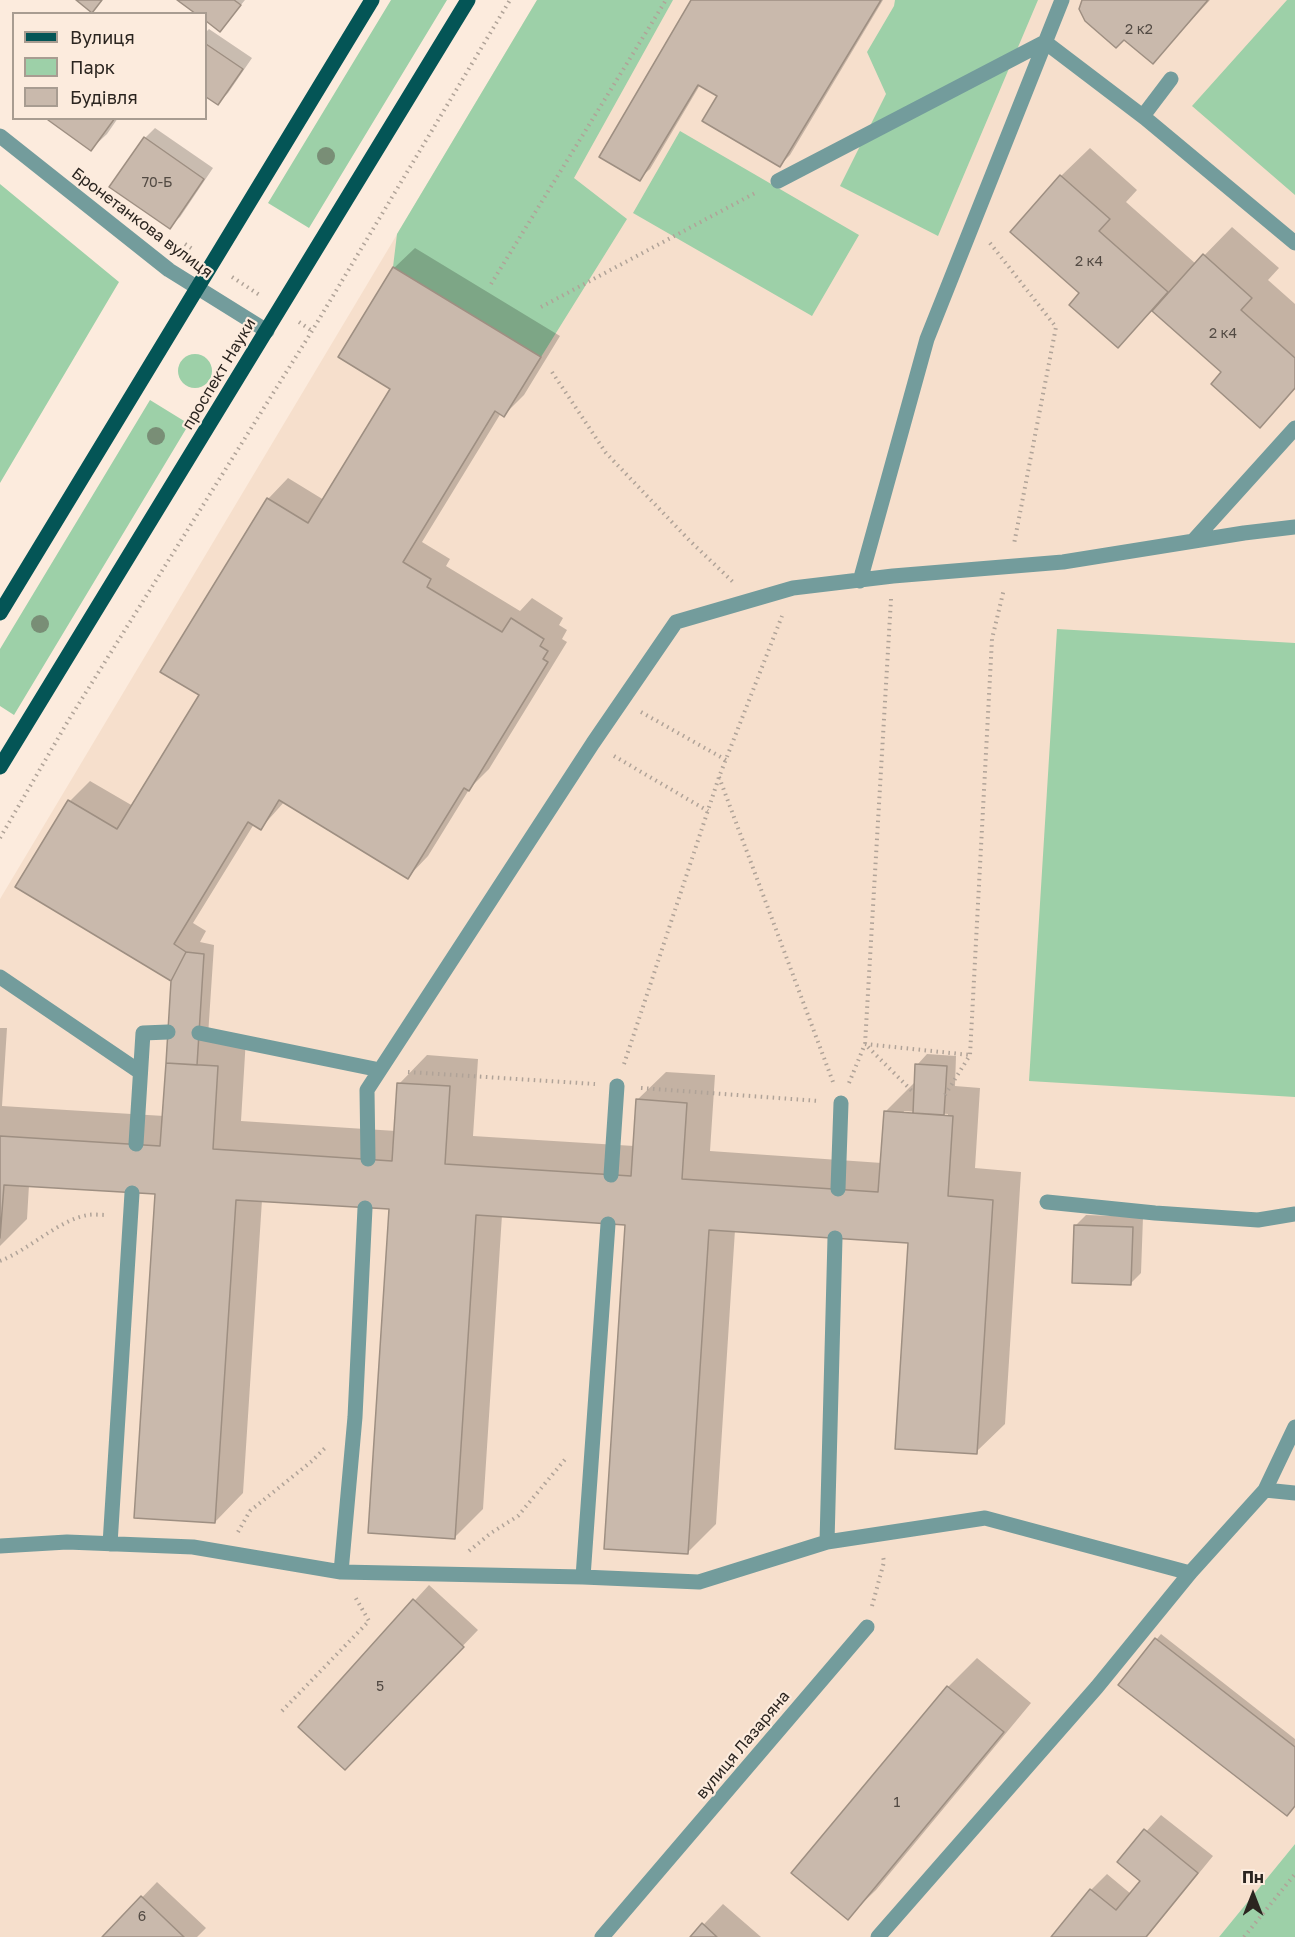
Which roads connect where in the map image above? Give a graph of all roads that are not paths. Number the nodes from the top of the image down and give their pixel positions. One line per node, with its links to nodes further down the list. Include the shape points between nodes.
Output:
1 (372, 0): 10 (main road)
2 (468, 0): 11 (main road, проспект Науки)
3 (1062, 0): 4 (street)
4 (1045, 42): 6 (street); 8 (street); 15 (street, via 927,339)
5 (1171, 79): 6 (street)
6 (1143, 116): 9 (street)
7 (0, 136): 10 (street, Бронетанкова вулиця)
8 (778, 181)
9 (1295, 243)
10 (197, 288): 11 (street, Бронетанкова вулиця); 16 (main road)
11 (267, 331): 17 (main road, проспект Науки)
12 (1295, 428): 14 (street)
13 (1295, 527): 14 (street)
14 (1193, 541): 15 (street, via 1063,562)
15 (860, 580): 21 (street, via 794,588 676,622)
16 (0, 613)
17 (0, 767)
18 (0, 977): 22 (street)
19 (168, 1032): 22 (street, via 143,1033)
20 (199, 1033): 21 (street)
21 (380, 1070): 26 (street, via 367,1090)
22 (140, 1072): 25 (street)
23 (617, 1086): 27 (street)
24 (841, 1103): 28 (street)
25 (135, 1144)
26 (368, 1159)
27 (611, 1175)
28 (838, 1189)
29 (132, 1193): 39 (street)
30 (1047, 1202): 32 (street, via 1258,1220)
31 (365, 1208): 41 (street, via 355,1417)
32 (1295, 1214)
33 (608, 1224): 43 (street)
34 (835, 1238): 38 (street)
35 (1295, 1427): 36 (street)
36 (1265, 1490): 37 (street); 42 (street)
37 (1295, 1493)
38 (828, 1542): 42 (street, via 985,1518); 43 (street, via 699,1582)
39 (110, 1544): 40 (street); 41 (street, via 192,1547)
40 (0, 1546)
41 (341, 1572): 43 (street)
42 (1190, 1573): 46 (street, via 1097,1687)
43 (583, 1577)
44 (867, 1628): 45 (street, вулиця Лазаряна)
45 (602, 1937)
46 (878, 1937)

